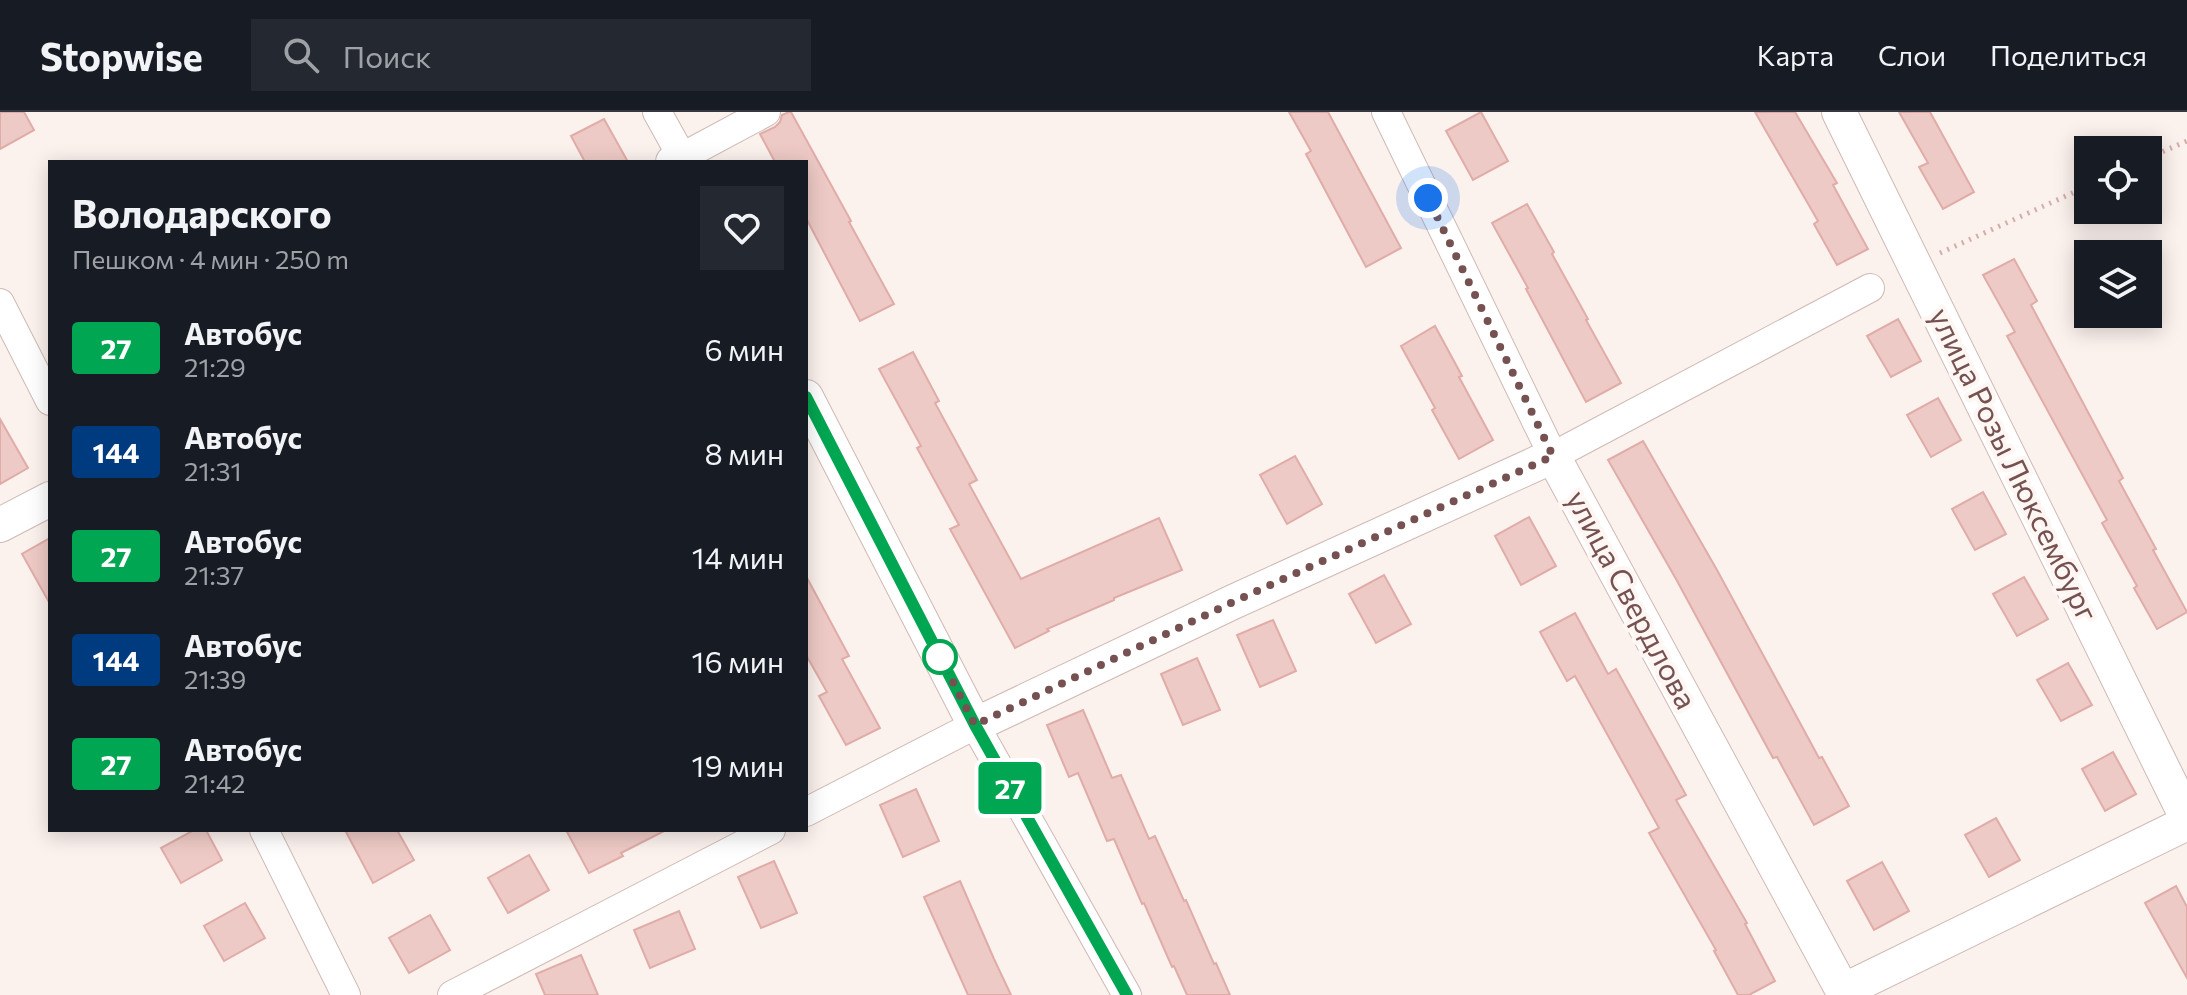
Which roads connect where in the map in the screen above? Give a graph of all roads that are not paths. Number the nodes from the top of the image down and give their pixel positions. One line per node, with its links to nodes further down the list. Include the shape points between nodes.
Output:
1 (657, 112): 5 (street)
2 (766, 112): 5 (street)
3 (1386, 112): 10 (street, улица Свердлова)
4 (1839, 112): 15 (street, улица Розы Люксембург)
5 (680, 160)
6 (1870, 288): 10 (street)
7 (0, 303): 8 (street)
8 (48, 397)
9 (808, 401): 13 (street)
10 (1553, 456): 13 (street); 18 (street, улица Свердлова)
11 (48, 500): 12 (street)
12 (0, 525)
13 (975, 725): 14 (street); 21 (street)
14 (808, 811)
15 (2187, 820): 18 (street)
16 (265, 832): 19 (street)
17 (767, 832): 20 (street)
18 (1840, 994)
19 (346, 995)
20 (452, 995)
21 (1127, 995)

